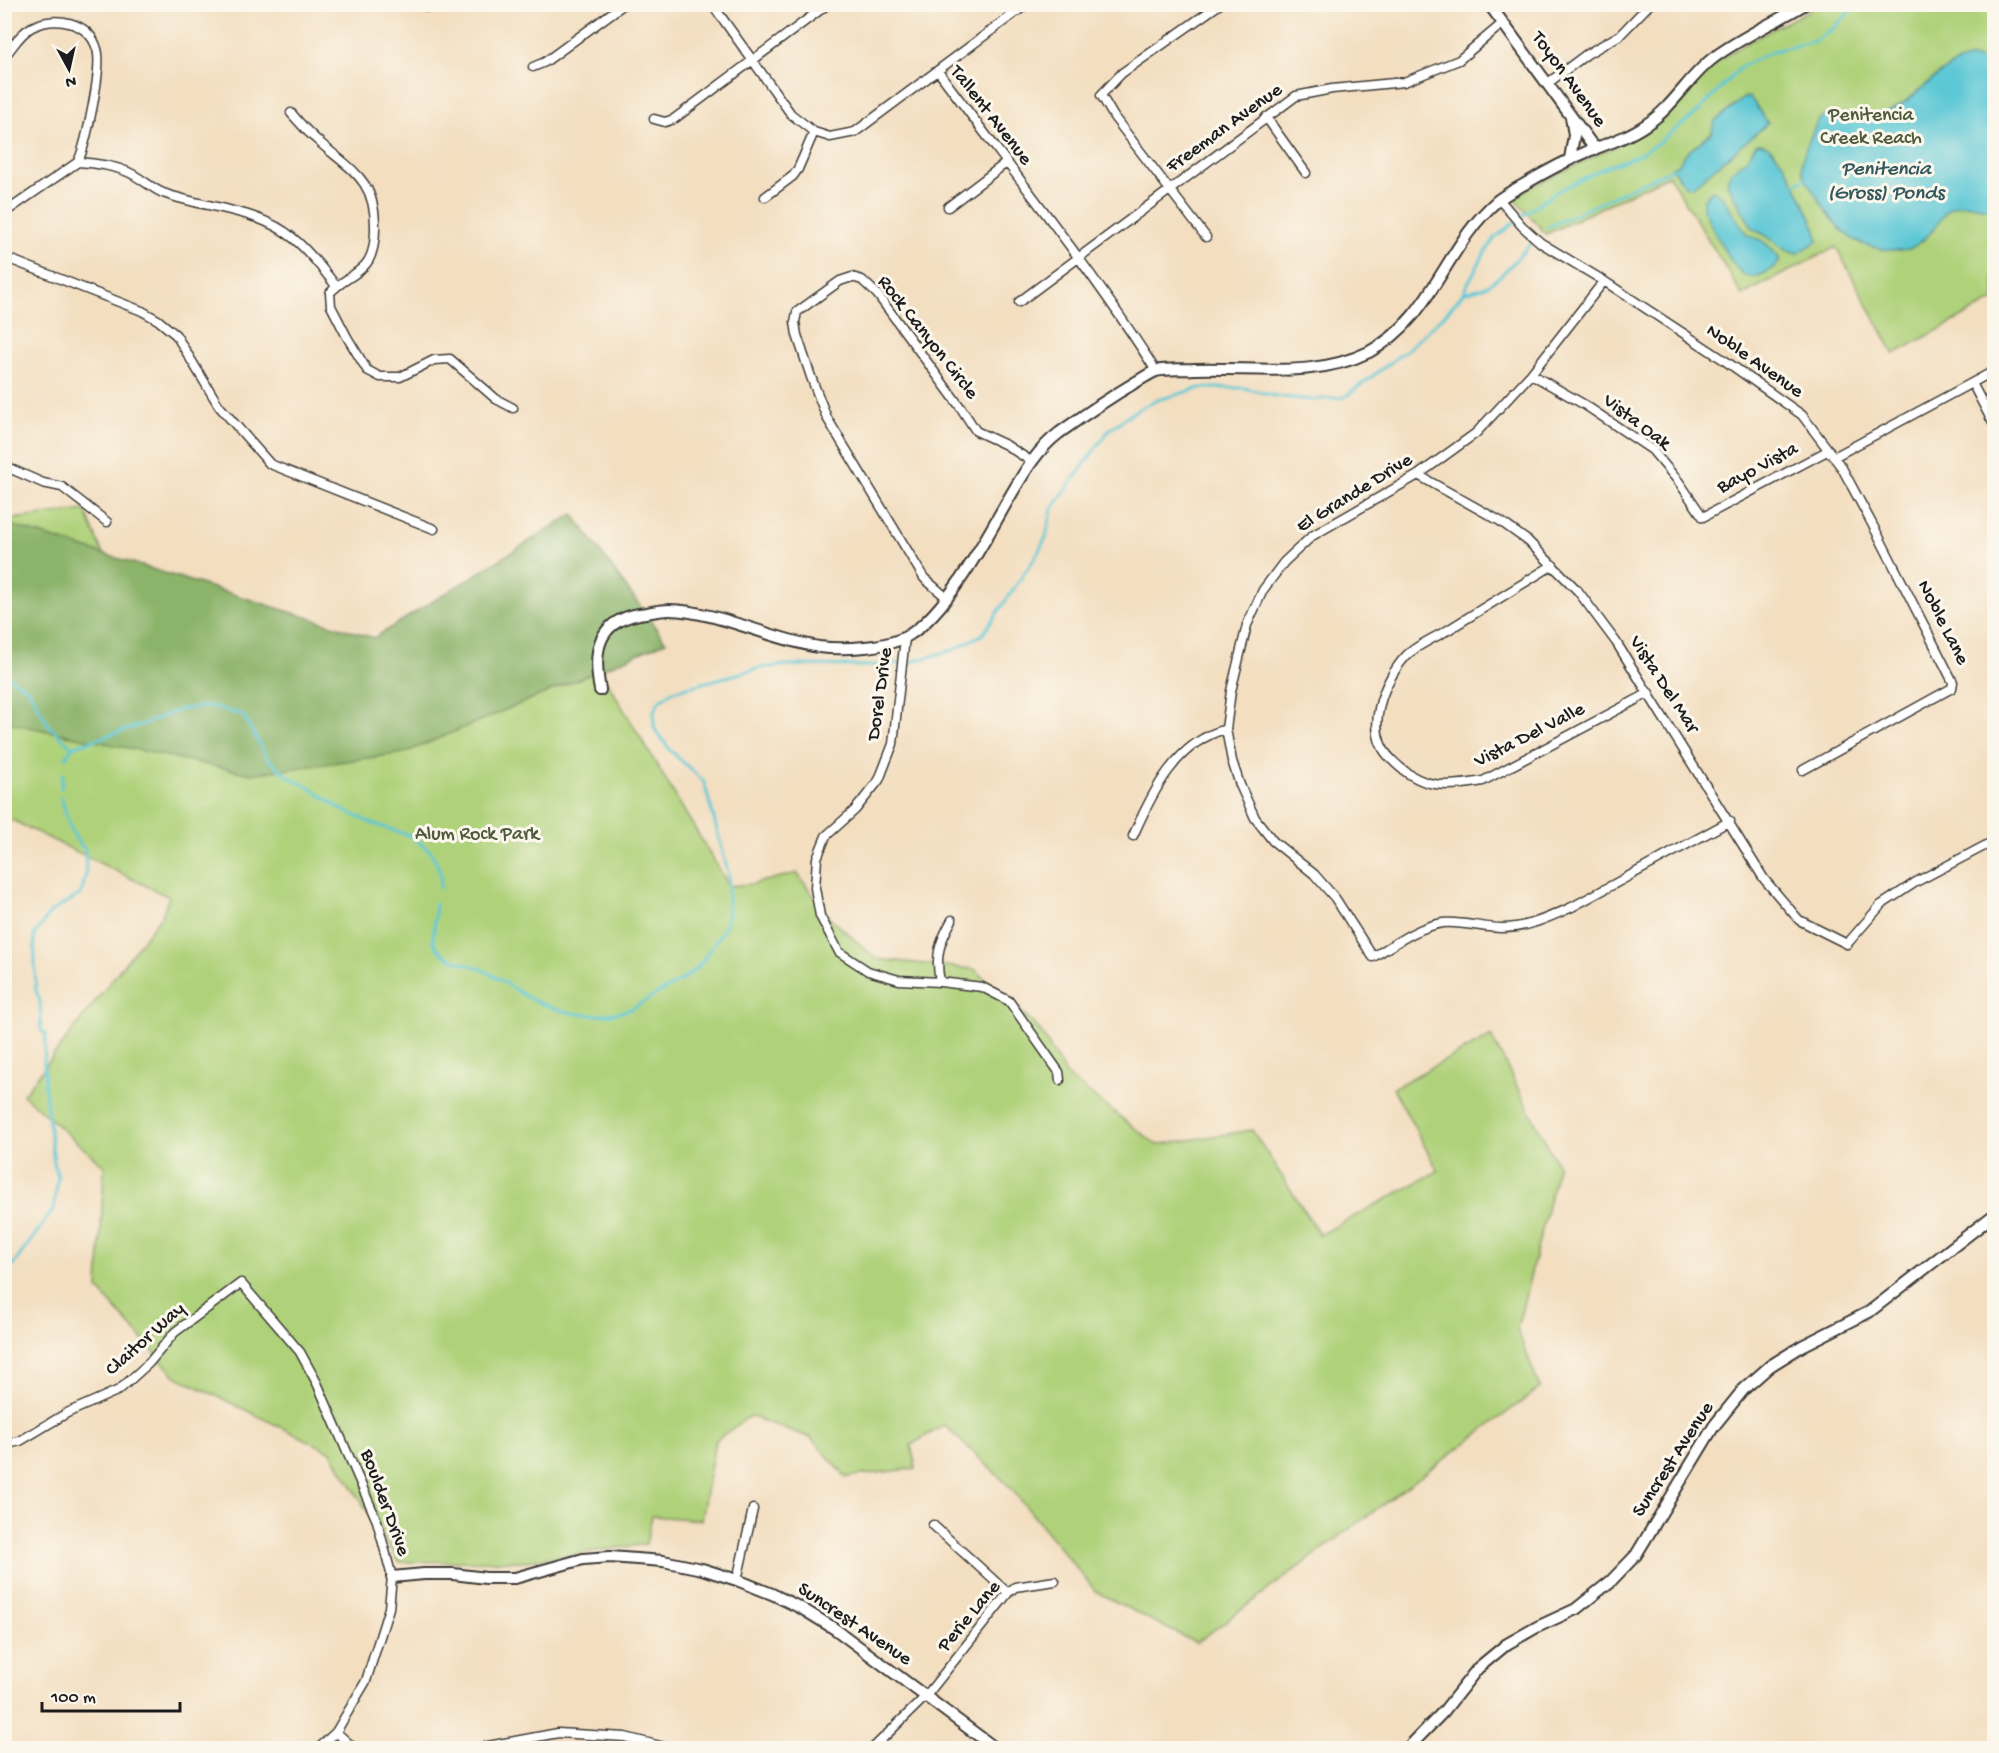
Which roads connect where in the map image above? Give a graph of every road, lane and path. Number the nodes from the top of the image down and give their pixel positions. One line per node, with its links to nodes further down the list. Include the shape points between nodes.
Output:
1 (426, 4): 2 (street)
2 (431, 4)
3 (624, 4): 14 (street)
4 (712, 4): 13 (street)
5 (828, 4): 13 (street)
6 (1027, 4): 15 (street)
7 (1220, 4): 27 (street, via 1122,73 1101,95)
8 (1489, 4): 11 (street, Toyon Avenue)
9 (1650, 4): 16 (street, via 1620,35)
10 (1805, 4): 22 (street, via 1711,60 1648,124)
11 (1503, 23): 16 (street, Toyon Avenue); 19 (street, Freeman Avenue, via 1458,60 1404,82 1332,88 1296,96)
12 (4, 57): 24 (street, via 21,35 45,22 75,24 91,37 99,65 87,137)
13 (752, 60): 20 (street, via 674,119); 21 (street, via 791,114)
14 (533, 67)
15 (938, 71): 21 (street, Tallent Avenue, via 855,132 830,137); 25 (street, Tallent Avenue)
16 (1548, 83): 18 (street, Toyon Avenue)
17 (291, 113): 36 (street, via 353,170 371,194 375,242 371,257)
18 (1571, 114): 22 (street, Toyon Avenue); 23 (street, via 1574,135)
19 (1266, 117): 26 (street); 27 (street, Freeman Avenue)
20 (654, 119)
21 (814, 132): 28 (street, via 793,176)
22 (1595, 149): 23 (street)
23 (1570, 159): 29 (street)
24 (78, 162): 31 (street); 36 (street, via 127,171 161,192 261,220 292,237)
25 (1006, 163): 30 (street); 34 (street, Tallent Avenue)
26 (1306, 173)
27 (1170, 189): 32 (street); 34 (street, Freeman Avenue)
28 (765, 197)
29 (1499, 199): 35 (street, Noble Avenue, via 1541,243); 38 (street, via 1467,233 1423,305 1402,329 1368,352 1308,370)
30 (948, 207)
31 (4, 213)
32 (1206, 237)
33 (4, 257): 50 (street, via 158,320 176,335 219,406 270,464)
34 (1079, 259): 37 (street, Freeman Avenue); 38 (street, Tallent Avenue)
35 (1604, 280): 40 (street, El Grande Drive); 44 (street, Noble Avenue, via 1802,415)
36 (336, 286): 42 (street, via 330,293 331,306 368,370 380,377 400,377 434,360 450,359 496,399)
37 (1019, 302)
38 (1156, 371): 45 (street, via 1054,437)
39 (1995, 371): 41 (street)
40 (1531, 374): 47 (street, El Grande Drive, via 1476,433); 48 (street, Vista Oak, via 1652,450)
41 (1972, 383): 43 (street); 44 (street)
42 (513, 408)
43 (1995, 425)
44 (1831, 453): 48 (street, Bayo Vista); 57 (street, Noble Lane, via 1953,682 1952,688)
45 (1031, 461): 52 (street); 52 (street, Rock Canyon Circle, via 976,431 877,294 862,280 852,277 840,281 797,312 797,335 827,418 924,578)
46 (4, 463): 49 (street, via 43,483 62,487)
47 (1418, 475): 51 (street, Vista Del Mar, via 1500,522); 56 (street, El Grande Drive, via 1312,536 1284,561 1263,590 1247,625)
48 (1703, 517)
49 (107, 522)
50 (434, 530)
51 (1553, 565): 55 (street, Vista Del Mar, via 1578,591); 55 (street, Vista Del Valle, via 1407,655 1389,682 1378,714 1379,744 1389,758 1414,777 1433,784 1453,786 1483,781)
52 (947, 598): 53 (street, via 928,621)
53 (905, 638): 54 (street, via 872,646 818,646 704,615 667,610 625,617 599,640); 62 (street, Dorel Drive, via 893,744 879,780 855,810 826,836 817,858 814,888 820,916 839,952 868,971 898,980)
54 (600, 690)
55 (1649, 693): 58 (street, Vista Del Mar)
56 (1226, 729): 58 (street, El Grande Drive, via 1240,785 1255,818 1273,841 1314,873 1373,957 1424,928 1445,923 1503,928 1548,918); 59 (street, via 1210,733 1172,766 1149,800)
57 (1803, 770)
58 (1730, 821): 60 (street, Vista Del Mar, via 1764,879 1799,920 1847,944 1881,904)
59 (1133, 836)
60 (1995, 841)
61 (952, 920): 62 (street, via 940,940 936,963)
62 (940, 982): 63 (street, Dorel Drive, via 982,987 1008,1001 1059,1072)
63 (1060, 1080)
64 (1995, 1215): 81 (street, Suncrest Avenue, via 1869,1312 1802,1346 1770,1366 1743,1390 1714,1425 1636,1555 1576,1609 1507,1644 1485,1662)
65 (241, 1283): 66 (street, Claitor Way, via 175,1332 119,1390 67,1413 20,1441); 69 (street, Boulder Drive, via 300,1352 317,1383 377,1521)
66 (4, 1445)
67 (753, 1509): 70 (street)
68 (933, 1525): 72 (street)
69 (392, 1577): 70 (street, Suncrest Avenue, via 453,1574 515,1578 583,1559 633,1557 702,1569); 74 (street, Boulder Drive, via 389,1608 366,1681)
70 (737, 1580): 73 (street, Suncrest Avenue, via 801,1608)
71 (1055, 1581): 72 (street, Perie Lane, via 1015,1587)
72 (1008, 1593): 73 (street, Perie Lane)
73 (926, 1696): 79 (street, Perie Lane); 80 (street, Suncrest Avenue)
74 (336, 1732): 75 (street, Boulder Drive); 76 (street)
75 (319, 1749)
76 (354, 1749)
77 (477, 1749): 78 (street, via 558,1733 625,1737)
78 (668, 1749)
79 (873, 1749)
80 (995, 1749)
81 (1408, 1749)

